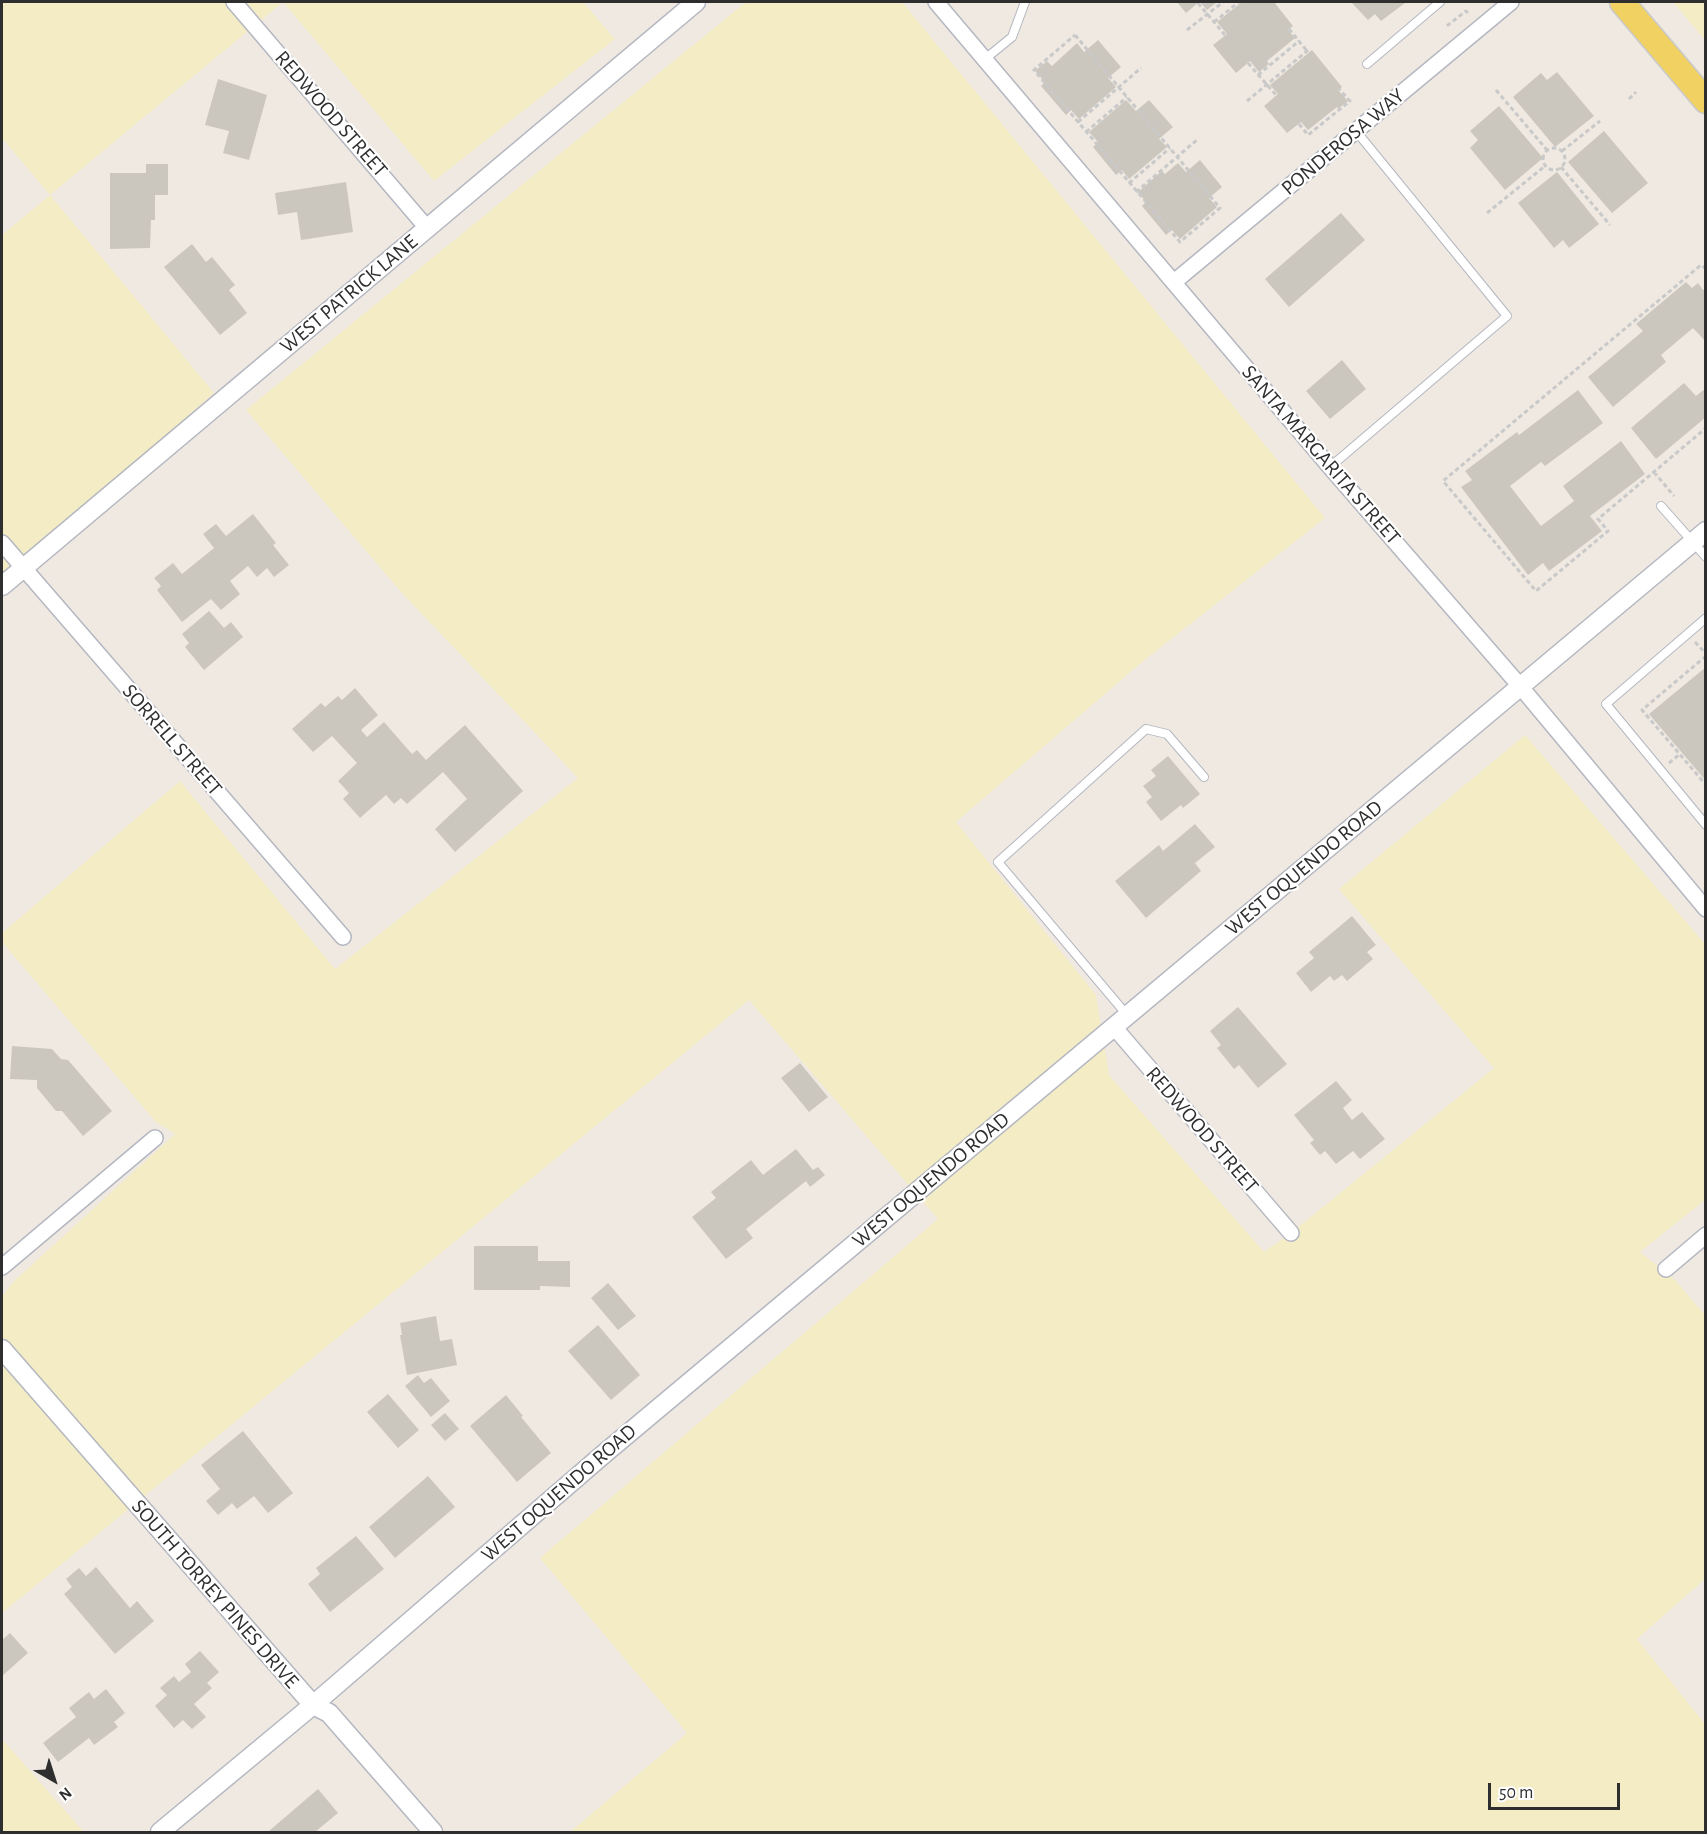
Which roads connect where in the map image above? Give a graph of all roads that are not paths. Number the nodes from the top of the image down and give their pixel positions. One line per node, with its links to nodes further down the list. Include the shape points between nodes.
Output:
1 (234, 2): 12 (street, REDWOOD STREET)
2 (936, 2): 8 (street, SANTA MARGARITA STREET)
3 (1025, 2): 8 (lane, via 1012,37)
4 (1440, 2): 9 (lane)
5 (1511, 2): 11 (street, PONDEROSA WAY)
6 (1622, 2): 10 (main road)
7 (690, 3): 12 (street, WEST PATRICK LANE)
8 (985, 59): 13 (street, SANTA MARGARITA STREET)
9 (1366, 64)
10 (1706, 101)
11 (1356, 131): 13 (street, PONDEROSA WAY); 14 (lane, via 1508,316)
12 (428, 228): 19 (street, WEST PATRICK LANE)
13 (1174, 282): 14 (street, SANTA MARGARITA STREET)
14 (1330, 467): 22 (street, SANTA MARGARITA STREET)
15 (1661, 506): 16 (lane)
16 (1699, 537): 18 (lane); 22 (street, WEST OQUENDO ROAD)
17 (2, 543): 19 (street, SORRELL STREET)
18 (1706, 557)
19 (23, 568): 20 (street, WEST PATRICK LANE); 26 (street, SORRELL STREET)
20 (2, 586)
21 (1706, 618): 24 (lane, via 1606,704)
22 (1520, 686): 25 (street, SANTA MARGARITA STREET); 27 (street, WEST OQUENDO ROAD)
23 (1204, 777): 27 (lane, via 1167,734 1146,729 998,862)
24 (1706, 825)
25 (1706, 909)
26 (343, 937)
27 (1121, 1021): 29 (street, REDWOOD STREET); 34 (street, WEST OQUENDO ROAD, via 605,1453)
28 (155, 1138): 31 (street)
29 (1291, 1233)
30 (1706, 1235): 32 (street)
31 (2, 1267)
32 (1665, 1269)
33 (2, 1349): 34 (street, SOUTH TORREY PINES DRIVE)
34 (313, 1705): 35 (street, WEST OQUENDO ROAD); 36 (street, SOUTH TORREY PINES DRIVE, via 329,1713)
35 (160, 1833)
36 (433, 1833)

